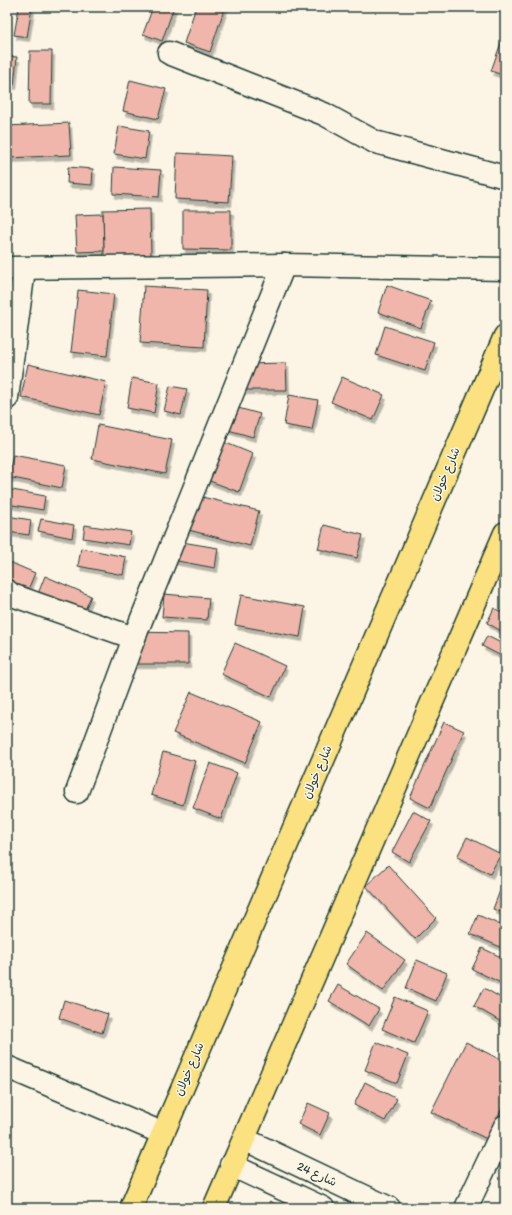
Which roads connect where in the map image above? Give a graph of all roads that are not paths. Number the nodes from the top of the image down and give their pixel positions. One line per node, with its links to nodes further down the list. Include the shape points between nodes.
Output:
1 (169, 53): 2 (street, via 324,114 375,142)
2 (505, 177)
3 (284, 265): 4 (street); 5 (street); 10 (street)
4 (16, 268): 7 (street)
5 (505, 269)
6 (505, 336): 14 (main road, شارع خولان)
7 (7, 398)
8 (505, 534): 15 (main road)
9 (7, 590): 10 (street, via 12,595)
10 (134, 638): 11 (street)
11 (77, 792)
12 (7, 1067): 14 (street)
13 (505, 1126): 21 (street)
14 (162, 1133): 17 (main road, شارع خولان)
15 (244, 1139): 16 (main road); 20 (street, شارع 24)
16 (231, 1165): 18 (main road); 19 (street)
17 (131, 1208)
18 (214, 1208)
19 (323, 1208)
20 (389, 1208)
21 (466, 1208)

